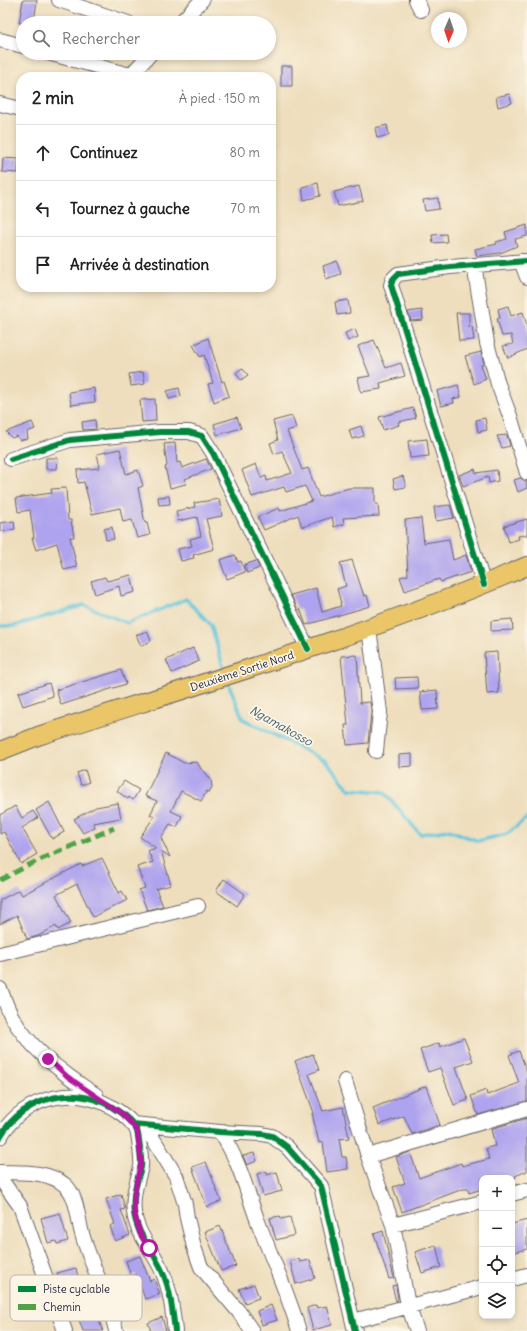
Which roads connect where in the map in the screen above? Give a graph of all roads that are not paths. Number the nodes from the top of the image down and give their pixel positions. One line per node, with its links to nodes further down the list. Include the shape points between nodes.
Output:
1 (59, 0): 3 (street)
2 (202, 0): 4 (street)
3 (107, 16)
4 (187, 16)
5 (0, 40): 6 (street)
6 (16, 44)
7 (73, 60): 9 (street)
8 (145, 60): 10 (street)
9 (116, 72)
10 (134, 72)
11 (0, 104): 12 (street)
12 (16, 108)
13 (524, 261): 14 (street); 15 (street)
14 (474, 264): 17 (street, via 487,342); 19 (street, via 398,274 391,285)
15 (527, 277)
16 (11, 458): 21 (street, via 70,440 160,432 189,432 202,436 213,453)
17 (527, 473)
18 (527, 566): 19 (main road, Deuxième Sortie Nord)
19 (484, 585): 20 (main road, Deuxième Sortie Nord)
20 (369, 628): 21 (main road, Deuxième Sortie Nord); 23 (street, via 380,712)
21 (308, 649): 22 (main road, Deuxième Sortie Nord, via 38,736)
22 (0, 751)
23 (376, 751)
24 (198, 906): 25 (street)
25 (0, 954)
26 (0, 989): 28 (street, via 12,1017 26,1037 68,1077)
27 (345, 1081): 33 (street)
28 (106, 1102): 30 (street); 32 (street, via 80,1095 62,1095 39,1102 21,1113)
29 (527, 1109): 33 (street)
30 (134, 1127): 31 (street); 34 (street, via 152,1137); 35 (street)
31 (220, 1132): 50 (street, via 272,1136 297,1156 321,1186); 55 (street, via 241,1172)
32 (0, 1137)
33 (368, 1156): 41 (street)
34 (164, 1158): 35 (street); 54 (street, via 171,1166 182,1190 190,1232 201,1267)
35 (141, 1162): 53 (street, via 134,1194 134,1212 140,1234 165,1278)
36 (0, 1172): 43 (street, via 38,1173 66,1185)
37 (0, 1178): 42 (street, via 20,1206)
38 (527, 1190): 39 (street)
39 (515, 1193)
40 (479, 1203): 41 (street)
41 (393, 1225): 47 (street)
42 (45, 1275)
43 (97, 1275)
44 (527, 1275): 45 (street)
45 (515, 1278)
46 (479, 1288): 47 (street)
47 (408, 1305): 50 (street); 56 (street)
48 (61, 1321): 51 (street)
49 (114, 1321): 52 (street)
50 (354, 1326)
51 (65, 1331)
52 (116, 1331)
53 (175, 1331)
54 (252, 1331)
55 (299, 1331)
56 (416, 1331)

